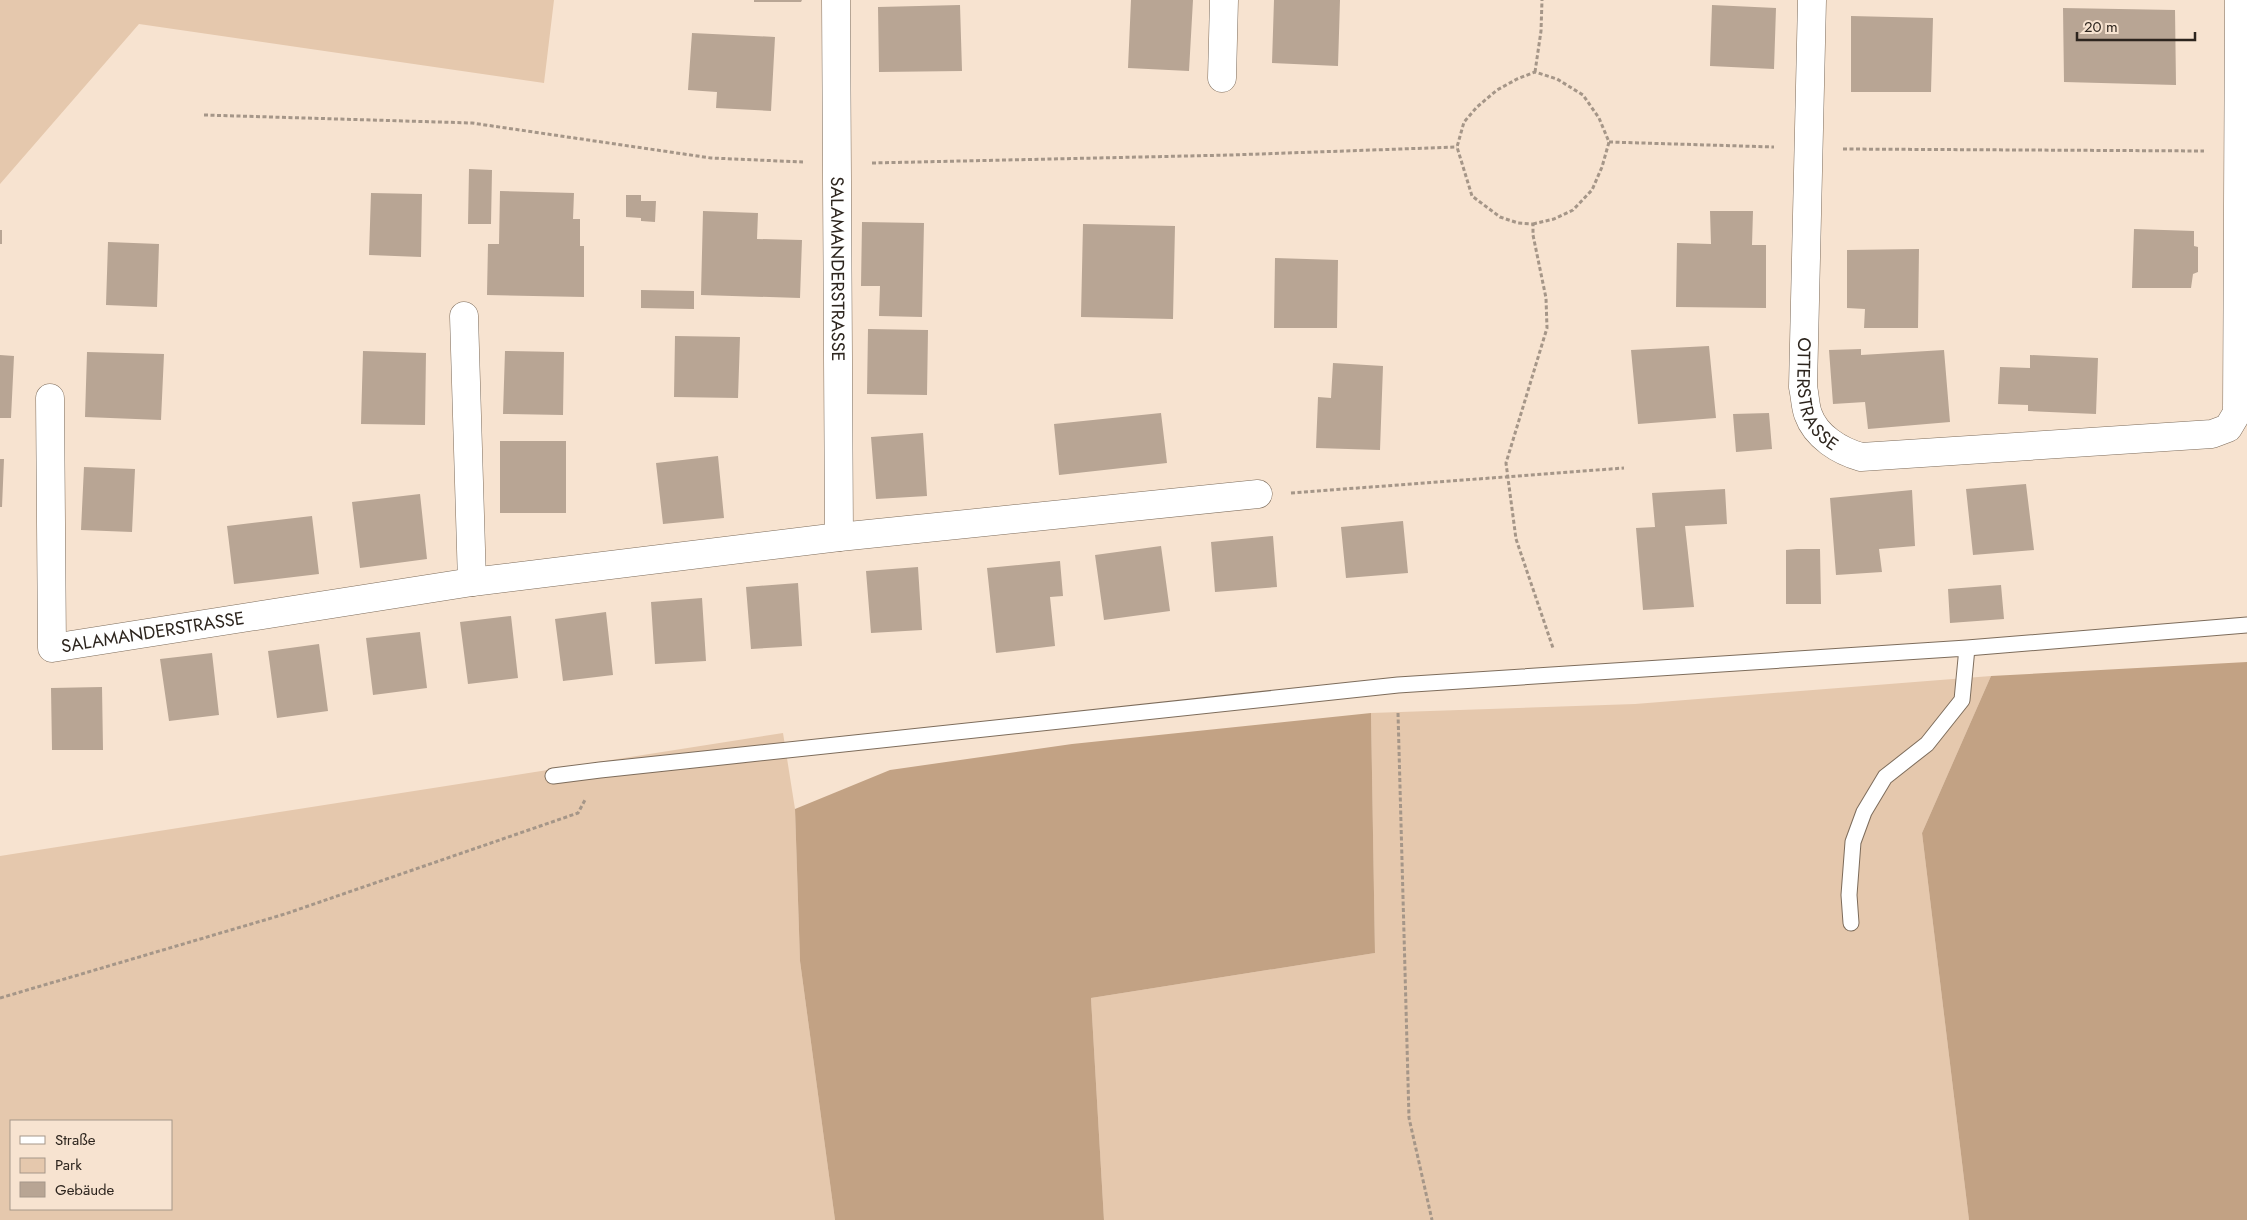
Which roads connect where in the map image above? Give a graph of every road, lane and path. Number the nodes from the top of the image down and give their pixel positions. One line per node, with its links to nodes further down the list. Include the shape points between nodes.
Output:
1 (836, 0): 18 (street, SALAMANDERSTRASSE)
2 (1224, 0): 7 (street)
3 (1542, 0): 6 (path)
4 (1812, 0): 9 (street, OTTERSTRASSE)
5 (2239, 0): 10 (street, OTTERSTRASSE)
6 (1535, 72): 8 (path, via 1557,79 1583,95 1599,118); 11 (path, via 1497,90 1477,107 1464,122 1457,147 1472,196 1500,217)
7 (1222, 78)
8 (1608, 142): 9 (path); 11 (path, via 1592,190 1573,210)
9 (1809, 149): 10 (path); 14 (street, OTTERSTRASSE, via 1804,387 1808,415 1822,436 1834,445 1861,457 2212,434)
10 (2238, 151): 14 (street, OTTERSTRASSE)
11 (1534, 224): 16 (path, via 1533,235 1546,298 1547,328 1506,463)
12 (464, 316): 19 (street)
13 (50, 398): 19 (street, SALAMANDERSTRASSE, via 52,648)
14 (2238, 428)
15 (1624, 468): 16 (path)
16 (1508, 477): 17 (path); 22 (path, via 1516,539)
17 (1258, 494): 18 (street, SALAMANDERSTRASSE)
18 (839, 537): 19 (street, SALAMANDERSTRASSE)
19 (472, 582)
20 (2247, 625): 21 (lane)
21 (1967, 648): 22 (lane); 26 (lane, via 1962,700 1927,744 1886,777 1864,812 1852,842)
22 (1562, 675): 23 (lane)
23 (1398, 686): 24 (lane); 28 (path, via 1409,1118)
24 (600, 770): 25 (lane); 27 (path, via 578,813 285,914)
25 (553, 776)
26 (1851, 923)
27 (0, 998)
28 (1432, 1220)

